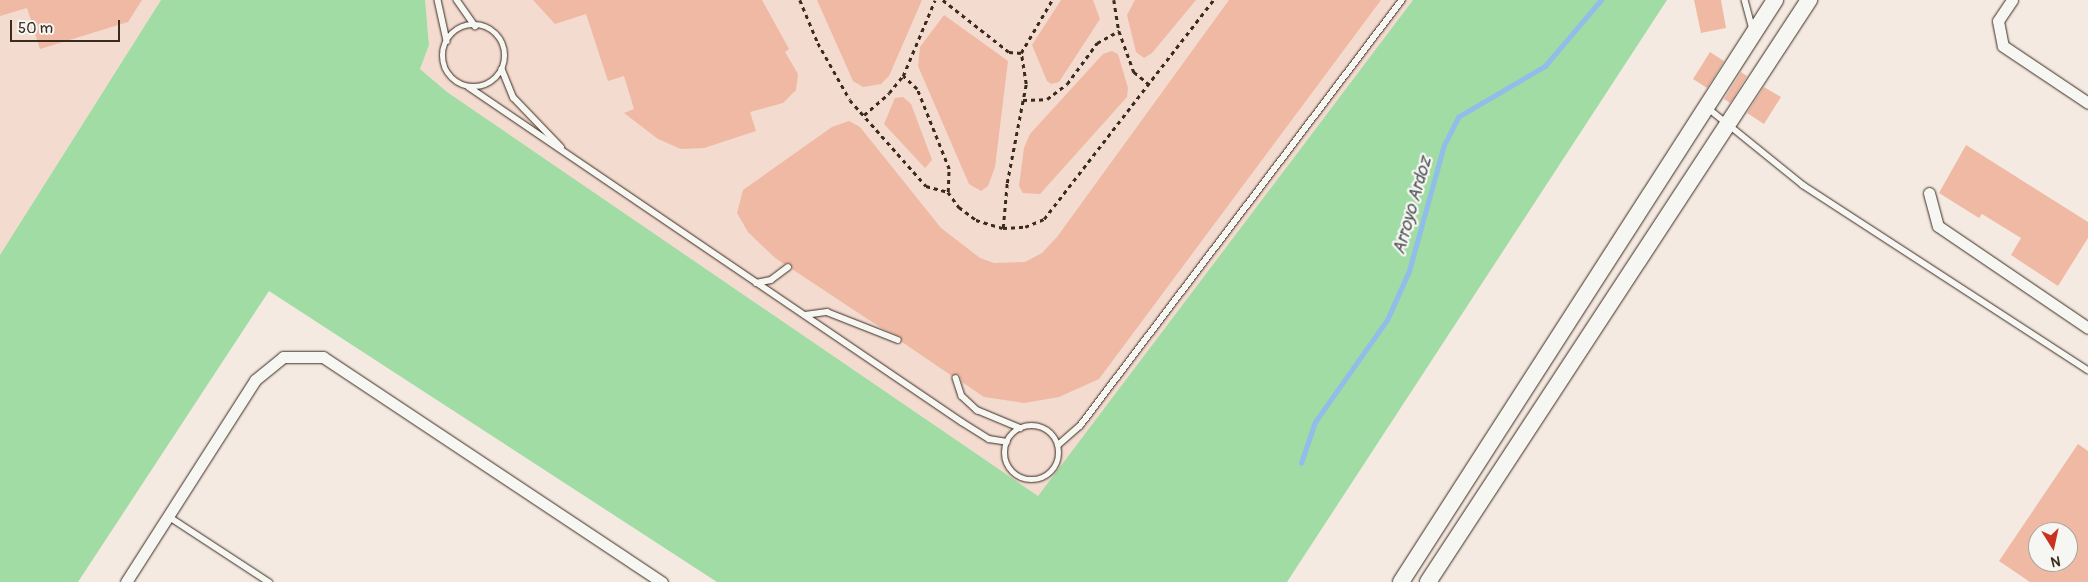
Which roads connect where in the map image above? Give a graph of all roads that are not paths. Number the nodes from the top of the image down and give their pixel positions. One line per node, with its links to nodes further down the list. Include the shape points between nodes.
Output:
1 (438, 0): 10 (lane)
2 (457, 0): 8 (lane)
3 (1402, 0): 27 (lane, via 1080,426)
4 (1745, 0): 9 (lane)
5 (1775, 0): 9 (street)
6 (1809, 0): 15 (street)
7 (2012, 0): 13 (street, via 1998,21 2003,46)
8 (475, 26): 10 (lane, via 464,27); 11 (lane, via 491,31 502,44)
9 (1754, 33): 14 (street)
10 (447, 41): 12 (lane, via 443,60 446,70 452,78)
11 (502, 69): 12 (lane, via 488,84); 16 (lane, via 514,98)
12 (469, 87): 16 (lane, via 542,139)
13 (2088, 103)
14 (1706, 106): 15 (lane); 32 (street)
15 (1726, 125): 23 (lane, via 1803,185); 33 (street)
16 (562, 149): 19 (lane)
17 (1929, 193): 21 (street, via 1938,226)
18 (788, 267): 19 (lane, via 771,280)
19 (756, 283): 20 (lane)
20 (805, 315): 22 (lane, via 827,312); 26 (lane, via 989,439)
21 (2088, 328)
22 (898, 340)
23 (2088, 370)
24 (956, 378): 25 (lane, via 962,396 977,410)
25 (1020, 428): 26 (lane); 27 (lane, via 1038,426 1053,436)
26 (1007, 442): 27 (lane, via 1005,450 1009,467 1014,474 1030,480 1039,479 1053,469 1059,453)
27 (1058, 445)
28 (168, 516): 29 (street); 30 (lane); 31 (street, via 255,380 284,357 323,357)
29 (126, 582)
30 (269, 582)
31 (662, 582)
32 (1400, 582)
33 (1428, 582)

